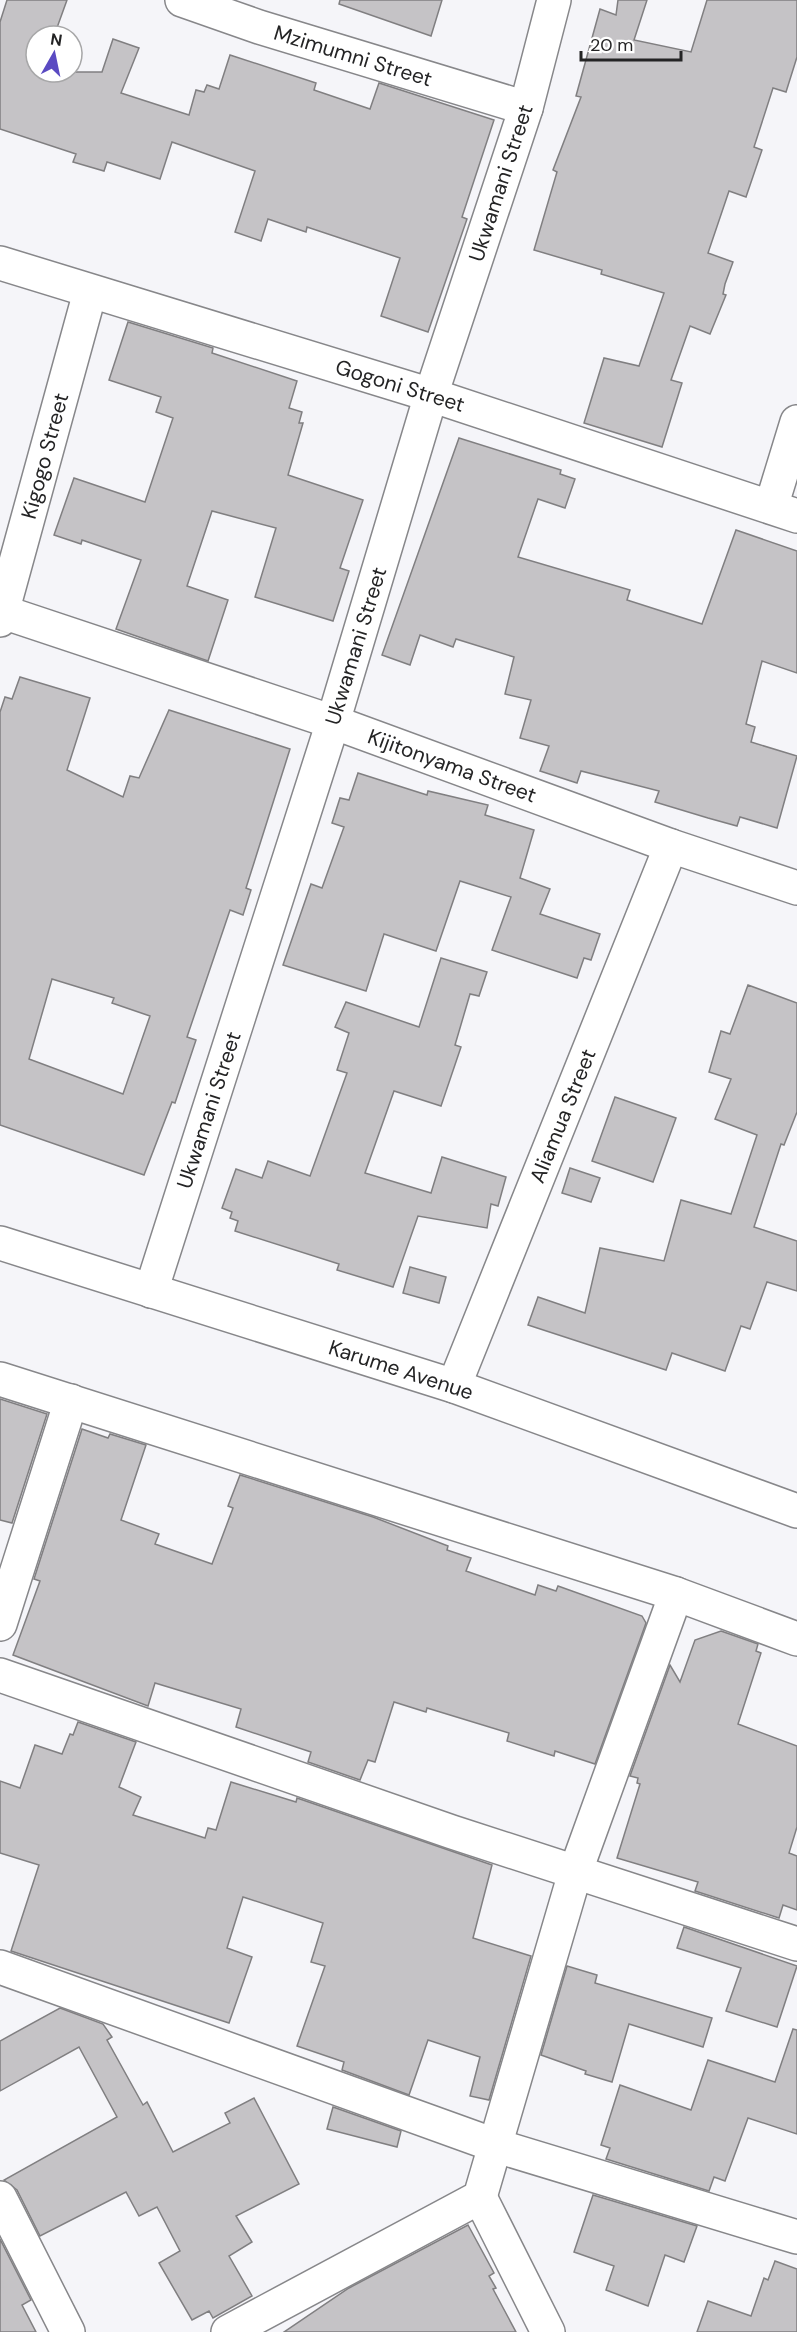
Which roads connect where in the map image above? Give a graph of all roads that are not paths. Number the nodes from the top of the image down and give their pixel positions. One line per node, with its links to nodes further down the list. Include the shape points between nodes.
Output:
1 (182, 0): 3 (street, Mzimumni Street)
2 (554, 0): 3 (street, Ukwamani Street)
3 (526, 108): 6 (street, Ukwamani Street)
4 (0, 263): 5 (street, Gogoni Street)
5 (90, 292): 6 (street, Gogoni Street); 9 (street, Kigogo Street)
6 (431, 395): 8 (street, Gogoni Street); 10 (street, Ukwamani Street)
7 (797, 422): 8 (street)
8 (784, 511)
9 (1, 616): 10 (street, Kijitonyama Street)
10 (333, 722): 11 (street, Kijitonyama Street); 14 (street, Ukwamani Street)
11 (671, 846): 12 (street, Kijitonyama Street); 16 (street, Aliamua Street)
12 (797, 888)
13 (0, 1243): 14 (street, Karume Avenue)
14 (151, 1291): 16 (street, Karume Avenue)
15 (0, 1379): 17 (street)
16 (454, 1386): 18 (street, Karume Avenue)
17 (71, 1401): 19 (street); 20 (street)
18 (797, 1511)
19 (676, 1594): 21 (street); 23 (street)
20 (0, 1624)
21 (797, 1639)
22 (0, 1675): 23 (street)
23 (575, 1873): 24 (street); 26 (street)
24 (797, 1944)
25 (0, 1966): 26 (street)
26 (497, 2146): 27 (street); 29 (street)
27 (480, 2197): 31 (street); 32 (street)
28 (0, 2198): 30 (street)
29 (797, 2237)
30 (68, 2332)
31 (228, 2332)
32 (548, 2332)

